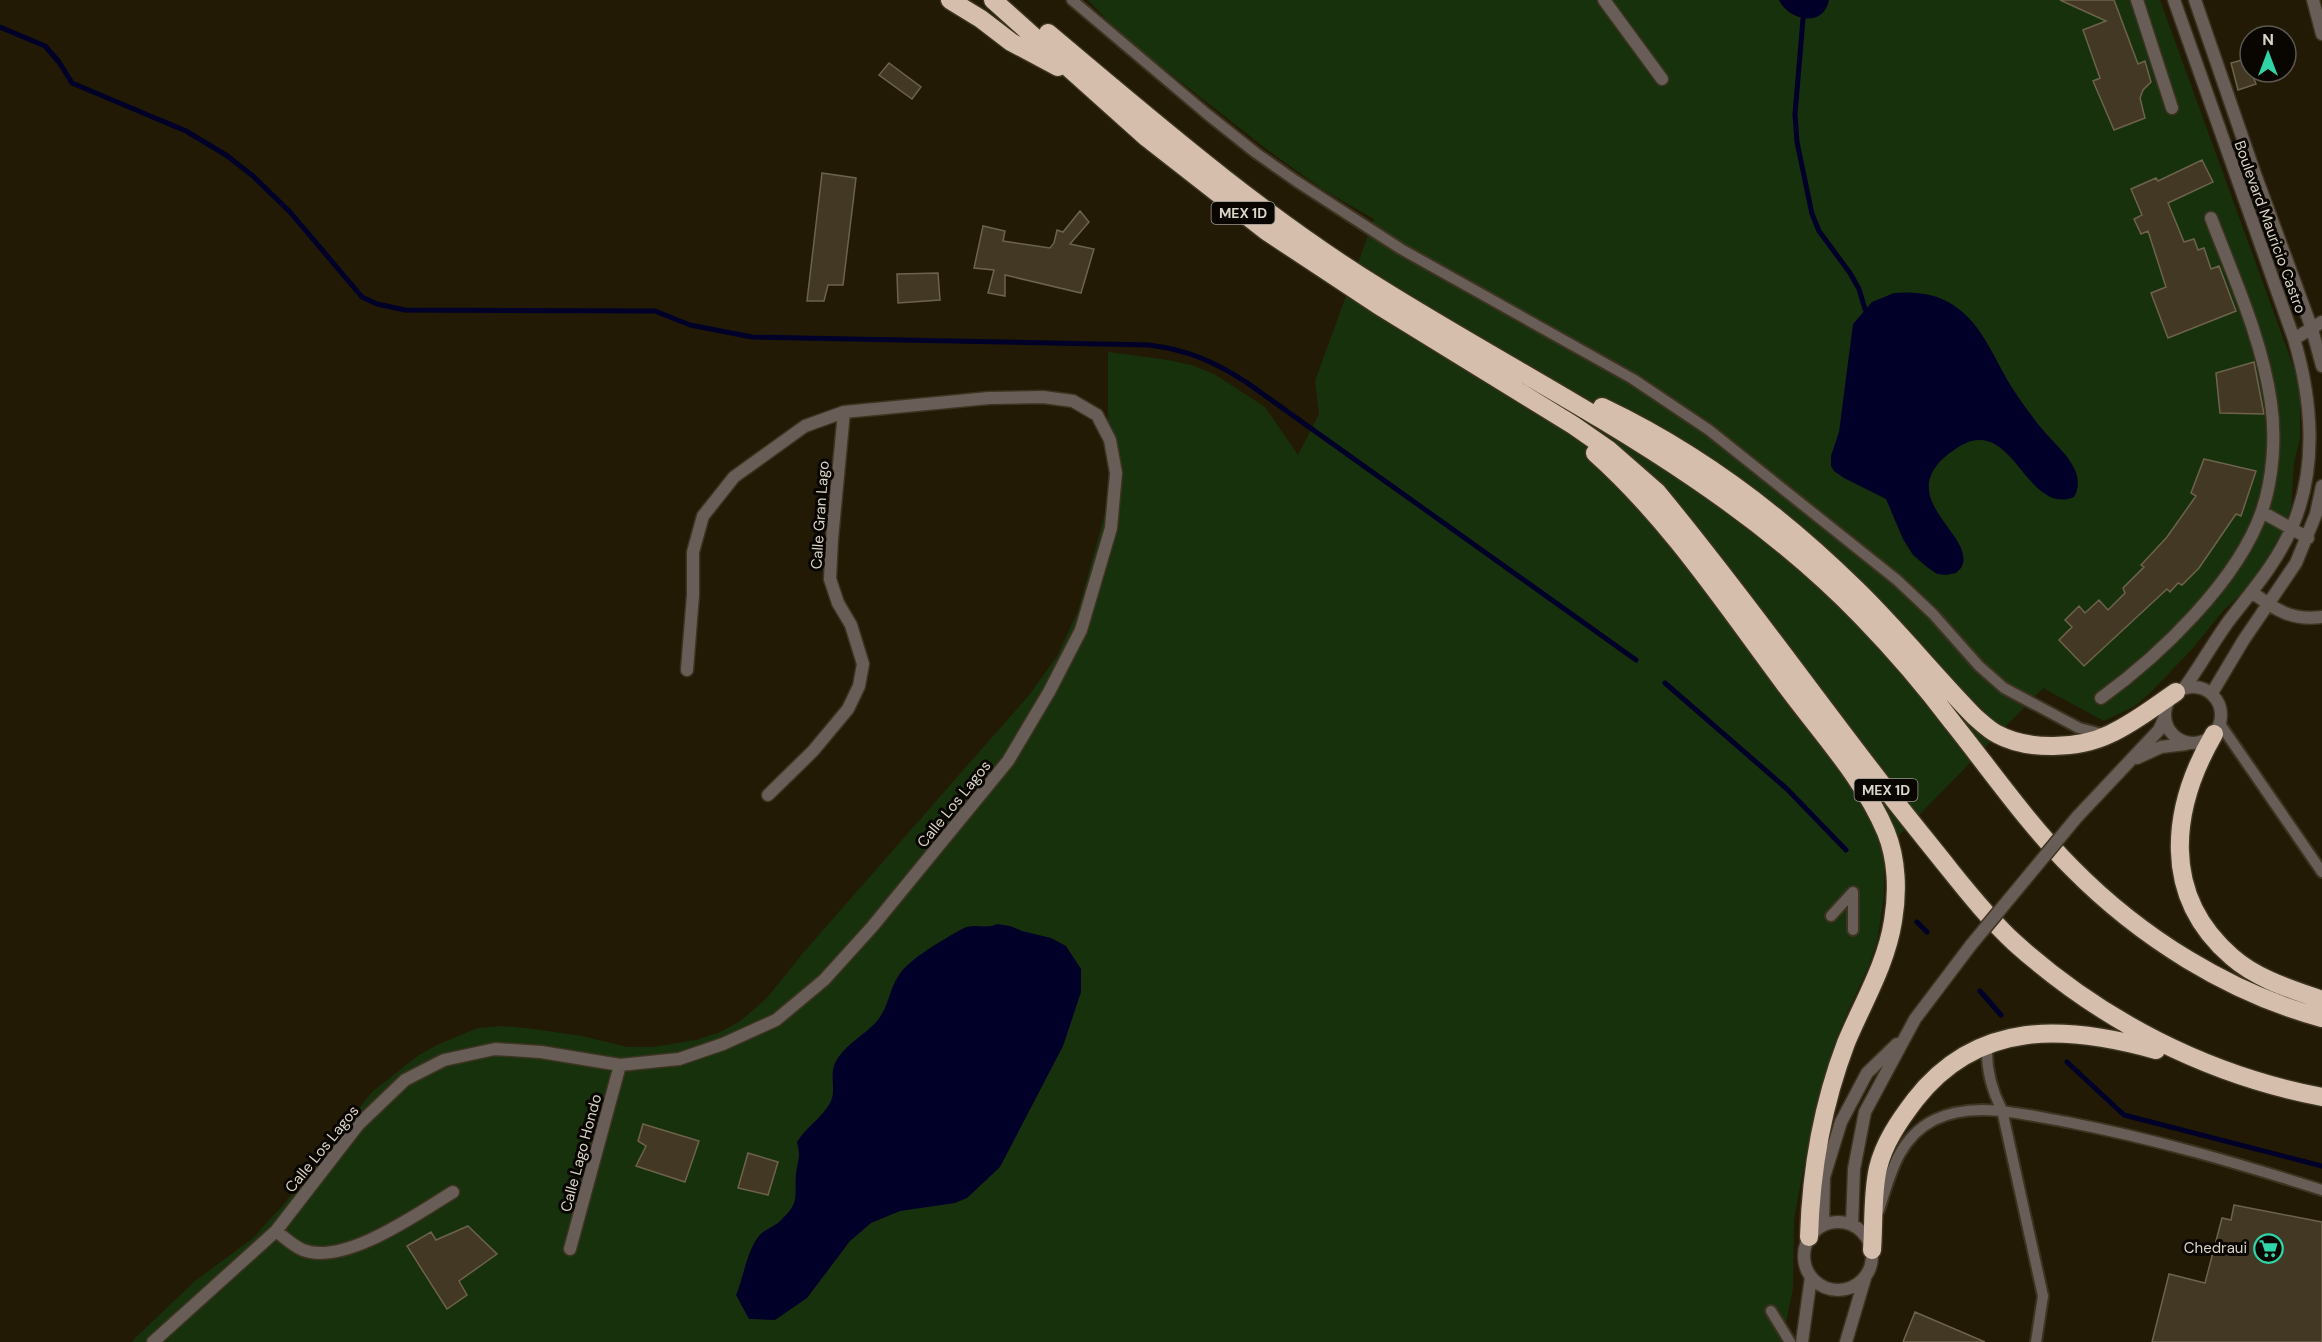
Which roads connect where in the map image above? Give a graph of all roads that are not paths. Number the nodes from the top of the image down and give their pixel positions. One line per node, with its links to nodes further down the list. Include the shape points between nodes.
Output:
1 (950, 0): 11 (highway, via 1011,42)
2 (993, 0): 11 (highway, MEX 1D)
3 (1008, 0): 20 (highway, MEX 1D, via 1285,224 1374,285)
4 (1072, 0): 36 (lane, via 1207,114 1296,181 1401,249 1633,379 1709,430 1897,580 2004,688 2079,728)
5 (1604, 0): 12 (street)
6 (2137, 0): 15 (street)
7 (2174, 0): 14 (street, Boulevard Mauricio Castro)
8 (2195, 0): 13 (street, Boulevard Mauricio Castro)
9 (2313, 0): 10 (street)
10 (2322, 33)
11 (1079, 78): 21 (highway, MEX 1D, via 1147,138 1266,231)
12 (1662, 79)
13 (2222, 80): 14 (street); 17 (street, Boulevard Mauricio Castro)
14 (2205, 87): 18 (street, Boulevard Mauricio Castro)
15 (2172, 108)
16 (2211, 218): 24 (street, via 2250,319 2272,405 2272,456)
17 (2317, 326): 18 (street); 19 (street, Boulevard Mauricio Castro)
18 (2294, 339): 25 (street, Boulevard Mauricio Castro, via 2305,382 2309,423 2306,480)
19 (2322, 366)
20 (1518, 370): 36 (highway, via 1655,434 1741,491 1858,591 1969,711 1996,734 2051,745); 44 (highway, MEX 1D, via 1688,472 1747,514 1821,577 1900,658 2073,870 2140,928 2208,971 2254,994)
21 (1519, 391): 48 (highway, MEX 1D, via 1609,450 1657,492 1898,806 2014,942 2097,1006 2141,1034); 57 (highway, via 1617,474 1660,521 1860,785 1887,834 1896,884 1890,939 1847,1041 1827,1102 1815,1155)
22 (844, 412): 30 (street, Calle Los Lagos, via 806,426 734,477 703,516 693,552); 39 (street, Calle Gran Lago, via 830,579 863,664 859,686 848,709 813,751); 47 (street, Calle Los Lagos, via 989,398 1043,397 1073,401 1097,414 1110,440 1116,473 1111,528 1081,630 1008,761 872,927 817,987 776,1020 723,1044 680,1059)
23 (2322, 486): 26 (street)
24 (2262, 512): 25 (street); 33 (street, via 2242,550 2196,613 2135,673)
25 (2292, 528): 26 (street); 27 (street, Boulevard Mauricio Castro)
26 (2308, 538): 28 (street)
27 (2252, 592): 28 (street); 31 (street, Boulevard Mauricio Castro)
28 (2269, 605): 29 (street, via 2294,617); 32 (street, via 2242,641)
29 (2322, 617)
30 (687, 670)
31 (2181, 690): 32 (street, via 2196,687); 34 (street, via 2169,699); 36 (highway)
32 (2212, 693): 35 (street, via 2222,714)
33 (2101, 698)
34 (2164, 719): 37 (street, via 2175,737); 38 (street)
35 (2217, 729): 37 (street, via 2206,740); 40 (lane); 43 (highway, via 2192,776 2182,811 2180,858 2188,896 2205,930 2233,958 2259,975)
36 (2108, 735)
37 (2196, 743): 38 (street, via 2161,747)
38 (2129, 763): 45 (street, bridge, via 2077,816 1971,945)
39 (768, 795)
40 (2322, 872)
41 (1831, 916): 42 (lane, via 1853,892)
42 (1853, 930)
43 (2322, 1000)
44 (2322, 1018)
45 (1904, 1037): 53 (street, via 1867,1072 1841,1122 1824,1177); 54 (street, via 1865,1112 1854,1169)
46 (1987, 1045): 48 (highway, via 2032,1034 2084,1034); 50 (lane, via 1991,1085); 55 (highway, via 1952,1064 1925,1087 1905,1113 1883,1152 1878,1170)
47 (620, 1065): 56 (street, Calle Los Lagos, via 495,1049 444,1060 405,1080 358,1125); 58 (street, Calle Lago Hondo)
48 (2210, 1065): 49 (highway, MEX 1D, via 2251,1080)
49 (2322, 1097)
50 (2002, 1110): 51 (lane, via 2138,1136); 55 (lane, via 1949,1114 1920,1129 1906,1142 1896,1160); 67 (lane, via 2043,1296)
51 (2322, 1190)
52 (453, 1192): 56 (street, via 381,1234 331,1253 304,1250)
53 (1824, 1225): 54 (street); 57 (street)
54 (1852, 1225): 59 (street, via 1869,1239)
55 (1874, 1225): 59 (highway)
56 (276, 1231): 63 (street, Calle Los Lagos)
57 (1809, 1237): 60 (street, via 1803,1257)
58 (570, 1249)
59 (1872, 1250): 61 (street, via 1872,1264)
60 (1811, 1277): 61 (street, via 1838,1291); 65 (street)
61 (1865, 1278): 66 (street)
62 (1771, 1311): 64 (lane)
63 (153, 1342)
64 (1790, 1342)
65 (1802, 1342)
66 (1846, 1342)
67 (2036, 1342)

